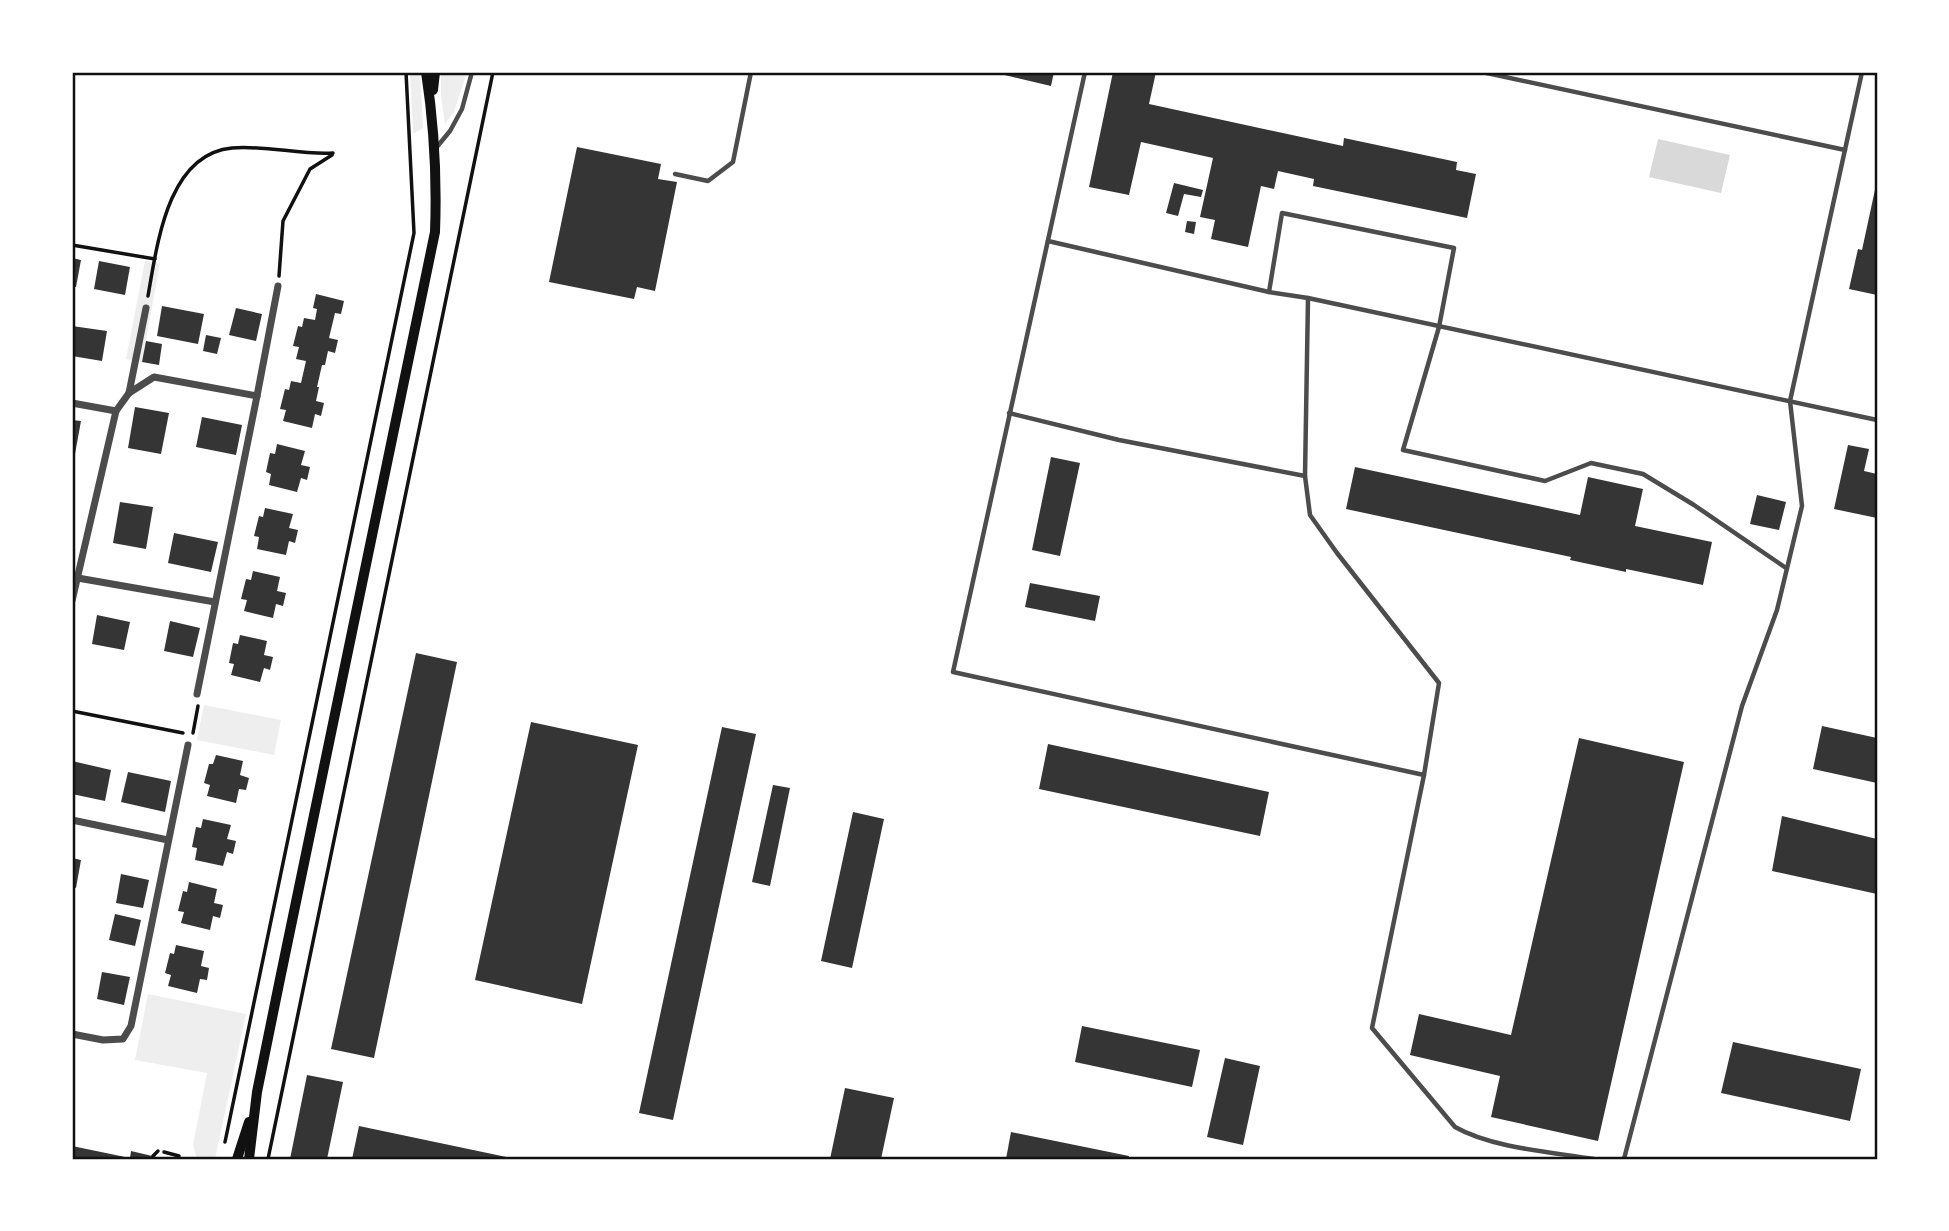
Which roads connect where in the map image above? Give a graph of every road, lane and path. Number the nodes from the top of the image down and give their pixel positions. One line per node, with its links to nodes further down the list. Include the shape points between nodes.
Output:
1 (405, 72): 43 (path, via 414,233)
2 (426, 72): 10 (main road)
3 (435, 72): 10 (main road)
4 (472, 72): 12 (lane, via 463,109)
5 (493, 72): 50 (path)
6 (751, 72): 13 (lane, via 733,162 708,181)
7 (1085, 72): 14 (lane)
8 (1482, 72): 11 (lane)
9 (1862, 72): 11 (lane)
10 (432, 107): 12 (main road)
11 (1845, 150): 24 (lane)
12 (433, 152): 42 (main road, via 435,232 426,282)
13 (675, 174)
14 (1048, 241): 18 (lane); 27 (lane)
15 (72, 245): 16 (path)
16 (155, 259): 17 (path, via 174,190 193,166 211,153 231,148 333,153 310,169 284,221); 20 (path)
17 (278, 286): 23 (street)
18 (1269, 292): 19 (lane); 21 (lane, via 1282,213 1454,248)
19 (1308, 298): 21 (lane); 29 (lane)
20 (146, 308): 22 (street)
21 (1439, 327): 24 (lane); 30 (lane, via 1403,450 1545,481 1591,463 1643,474)
22 (129, 393): 23 (street, via 154,377); 26 (street)
23 (257, 397): 33 (street)
24 (1790, 401): 28 (lane); 30 (lane, via 1802,506)
25 (72, 403): 26 (street)
26 (116, 411): 31 (street)
27 (1009, 413): 29 (lane, via 1119,440); 38 (lane, via 953,672)
28 (1877, 421)
29 (1305, 476): 38 (lane, via 1310,515 1439,683)
30 (1786, 568): 52 (lane, via 1777,610 1742,706)
31 (74, 577): 32 (street); 33 (street)
32 (72, 601)
33 (215, 602): 34 (street)
34 (197, 694): 36 (path)
35 (72, 711): 36 (path)
36 (193, 735): 37 (path)
37 (188, 745): 40 (street)
38 (1424, 775): 51 (lane, via 1373,1028 1455,1127 1482,1139)
39 (72, 820): 40 (street)
40 (168, 840): 41 (street, via 131,1026 123,1039)
41 (72, 1034)
42 (257, 1092): 48 (main road); 49 (main road)
43 (224, 1146)
44 (158, 1151): 46 (path)
45 (164, 1152): 47 (path)
46 (153, 1156)
47 (178, 1159)
48 (237, 1159)
49 (249, 1159)
50 (268, 1159)
51 (1594, 1159)
52 (1624, 1159)

